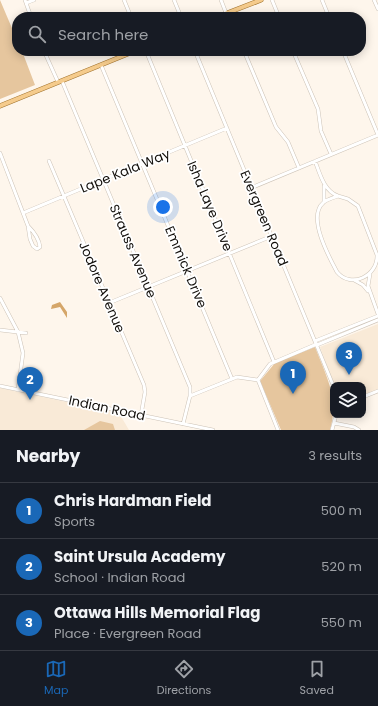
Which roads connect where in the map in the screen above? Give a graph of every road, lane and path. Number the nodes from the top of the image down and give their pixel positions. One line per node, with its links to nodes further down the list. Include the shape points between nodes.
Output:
1 (34, 0): 10 (street)
2 (124, 0): 14 (street)
3 (174, 0): 15 (street)
4 (221, 0): 16 (street)
5 (254, 0): 11 (main road)
6 (261, 0): 11 (main road)
7 (272, 0): 18 (street)
8 (322, 0): 19 (street)
9 (374, 0): 12 (street)
10 (25, 2): 13 (street)
11 (244, 6): 17 (main road)
12 (378, 9)
13 (28, 12)
14 (129, 12)
15 (179, 12)
16 (227, 12)
17 (232, 12)
18 (277, 12)
19 (327, 12)
20 (47, 56): 28 (street, Strauss Avenue)
21 (123, 56): 27 (main road)
22 (148, 56): 32 (street, Isha Laye Drive)
23 (197, 56): 30 (street, Evergreen Road)
24 (246, 56): 38 (street, via 276,126 288,142)
25 (295, 56): 34 (street, via 318,109 321,131)
26 (345, 56): 31 (street)
27 (101, 65): 28 (main road); 37 (street, Emmick Drive)
28 (60, 82): 29 (main road); 39 (street, Strauss Avenue)
29 (0, 106)
30 (227, 128): 32 (street, Lape Kala Way); 41 (street, Evergreen Road)
31 (378, 135): 34 (street)
32 (185, 146): 37 (street, Lape Kala Way); 48 (street, Isha Laye Drive)
33 (0, 153): 45 (street)
34 (331, 154): 36 (street)
35 (49, 161): 42 (street, Jodore Avenue)
36 (315, 161): 38 (street); 40 (street)
37 (142, 163): 39 (street, Lape Kala Way); 49 (street, Emmick Drive)
38 (299, 168): 41 (street)
39 (103, 180): 42 (street, Lape Kala Way); 52 (street, Strauss Avenue)
40 (324, 184): 43 (street); 44 (street)
41 (251, 188): 47 (street, Evergreen Road)
42 (64, 196): 45 (street, Lape Kala Way); 55 (street, Jodore Avenue)
43 (338, 196): 44 (street); 50 (street, via 358,206 377,255)
44 (324, 202): 51 (street, via 317,216 318,229 337,272)
45 (22, 213): 46 (street)
46 (28, 226): 46 (street, via 33,246 39,248 36,236)
47 (272, 236): 48 (street); 61 (street, Evergreen Road)
48 (230, 254): 49 (street); 62 (street, Isha Laye Drive)
49 (188, 271): 52 (street); 63 (street, Emmick Drive)
50 (371, 273): 51 (street); 53 (street, via 368,282)
51 (354, 280): 53 (street)
52 (148, 287): 55 (street); 69 (street, Strauss Avenue, via 190,387)
53 (369, 292): 56 (street)
54 (0, 298): 59 (street)
55 (109, 303): 71 (street, Jodore Avenue, via 144,385)
56 (378, 315): 61 (street)
57 (378, 320): 61 (street)
58 (0, 330): 59 (street)
59 (18, 332): 60 (street); 67 (street, via 24,353)
60 (26, 332)
61 (316, 344): 62 (street); 65 (street, Evergreen Road)
62 (274, 362): 64 (street)
63 (232, 379): 64 (street, via 237,377); 69 (street)
64 (258, 380): 77 (street)
65 (332, 382)
66 (0, 386): 67 (street, Indian Road)
67 (18, 390): 71 (street, Indian Road)
68 (378, 391): 70 (street)
69 (190, 396): 74 (street, Strauss Avenue)
70 (366, 396)
71 (141, 415): 74 (street, Indian Road)
72 (335, 418): 73 (street)
73 (334, 423): 78 (street); 79 (street)
74 (183, 424): 75 (street, Indian Road)
75 (201, 429): 76 (street, Indian Road)
76 (213, 430)
77 (278, 430)
78 (332, 430)
79 (359, 430)

